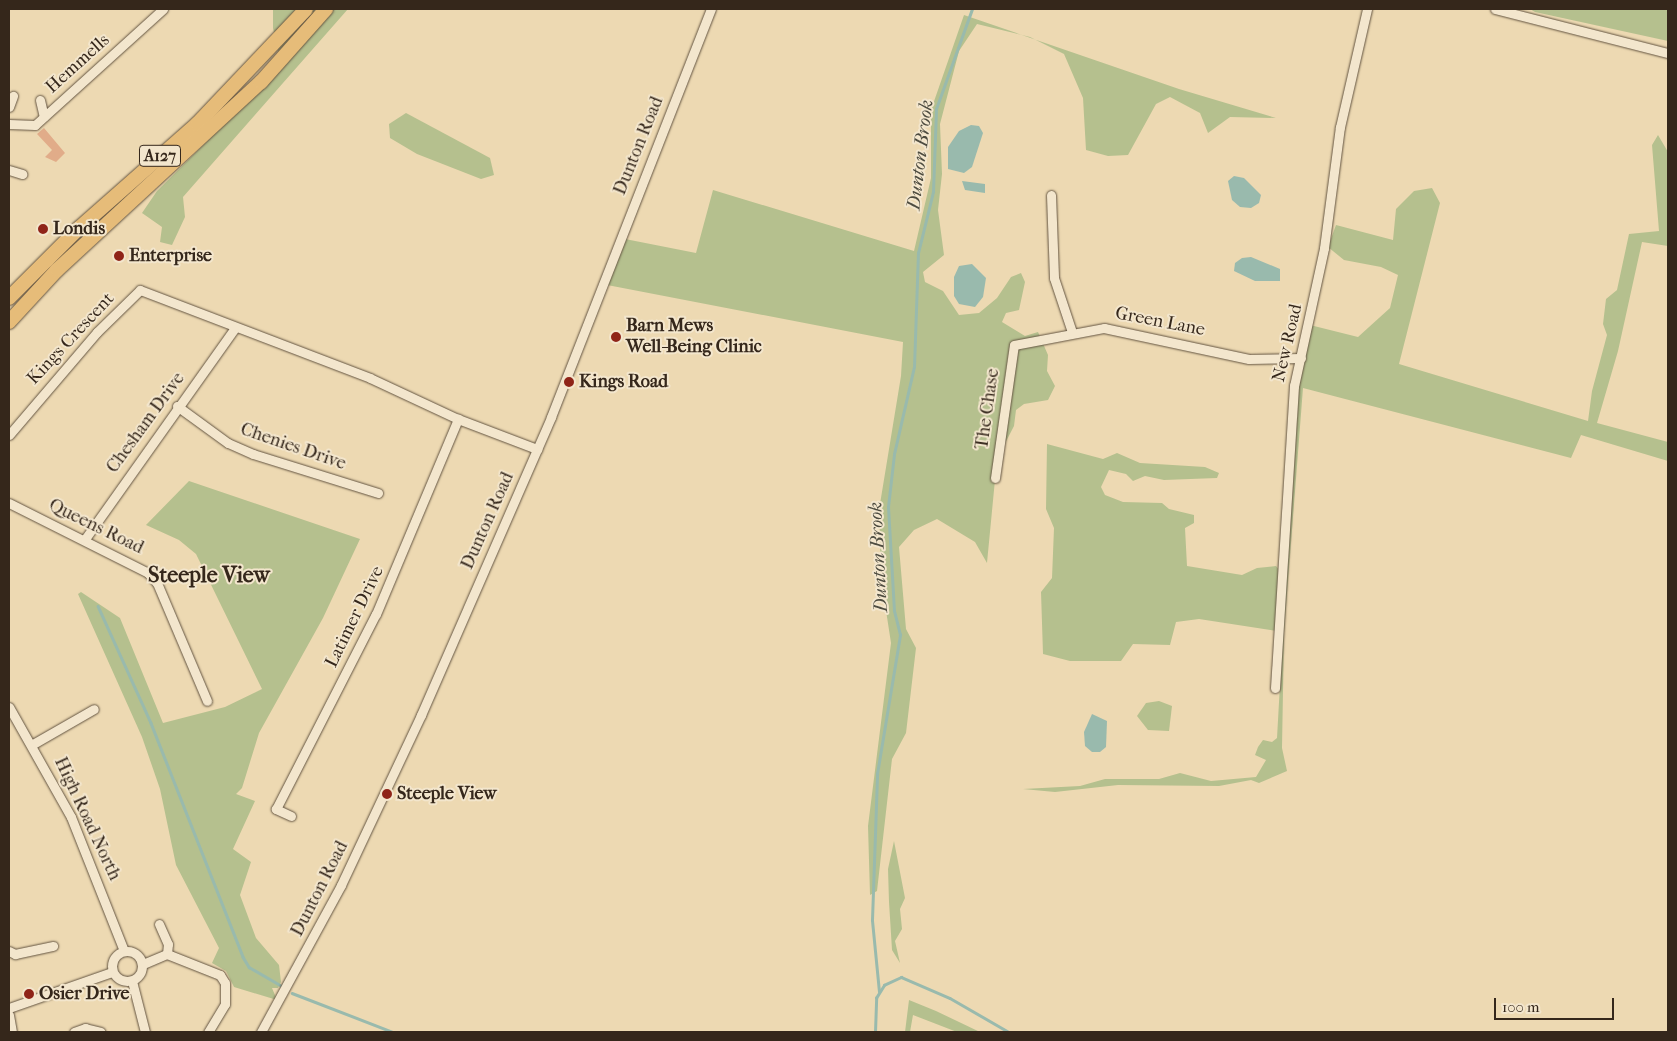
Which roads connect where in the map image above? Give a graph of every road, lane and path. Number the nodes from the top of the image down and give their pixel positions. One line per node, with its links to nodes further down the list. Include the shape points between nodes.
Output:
1 (163, 9): 11 (street, Hemmells)
2 (306, 9): 16 (highway, A127, via 197,124 79,228)
3 (326, 9): 17 (highway, A127, via 261,82 58,270)
4 (711, 9): 25 (street, Dunton Road)
5 (1367, 9): 21 (street, New Road, via 1340,127 1324,248)
6 (1495, 9): 7 (street)
7 (1668, 53)
8 (13, 96): 10 (street)
9 (40, 100): 11 (street)
10 (9, 106)
11 (44, 117): 12 (street, Hemmells, via 28,127)
12 (9, 124)
13 (9, 170): 14 (street)
14 (22, 174)
15 (1051, 195): 19 (street, via 1054,278)
16 (9, 298)
17 (9, 322)
18 (235, 328): 22 (street, Chesham Drive); 23 (street, via 370,378); 24 (street, Kings Crescent, via 140,290 91,339)
19 (1072, 332): 20 (street, Green Lane); 21 (street, Green Lane, via 1104,328 1249,360)
20 (1014, 345): 26 (street, The Chase)
21 (1301, 358): 30 (street, New Road, via 1294,386)
22 (177, 406): 27 (street, Chenies Drive, via 245,450); 29 (street, Chesham Drive)
23 (458, 419): 25 (street); 35 (street, Latimer Drive, via 376,614 276,809)
24 (9, 435)
25 (537, 449): 51 (street, Dunton Road, via 389,786)
26 (995, 478)
27 (378, 493)
28 (9, 503): 29 (street, Queens Road)
29 (85, 539): 31 (street, Queens Road, via 136,564 157,583)
30 (1274, 688)
31 (207, 701)
32 (9, 707): 34 (street, High Road North)
33 (94, 709): 34 (street)
34 (33, 744): 39 (street, High Road North, via 71,817)
35 (291, 816)
36 (158, 924): 40 (street)
37 (53, 946): 38 (street, via 15,954)
38 (9, 950)
39 (124, 951): 41 (street, via 134,952); 42 (street, via 115,956)
40 (166, 954): 41 (street); 50 (street, via 214,971 225,983 226,1004)
41 (143, 964): 43 (street, via 141,974)
42 (112, 972): 43 (street, via 116,978); 44 (street)
43 (132, 981): 49 (street)
44 (9, 1008)
45 (9, 1015): 46 (street)
46 (12, 1032)
47 (74, 1032): 48 (street, via 86,1028)
48 (101, 1032)
49 (145, 1032)
50 (208, 1032)
51 (261, 1032)

